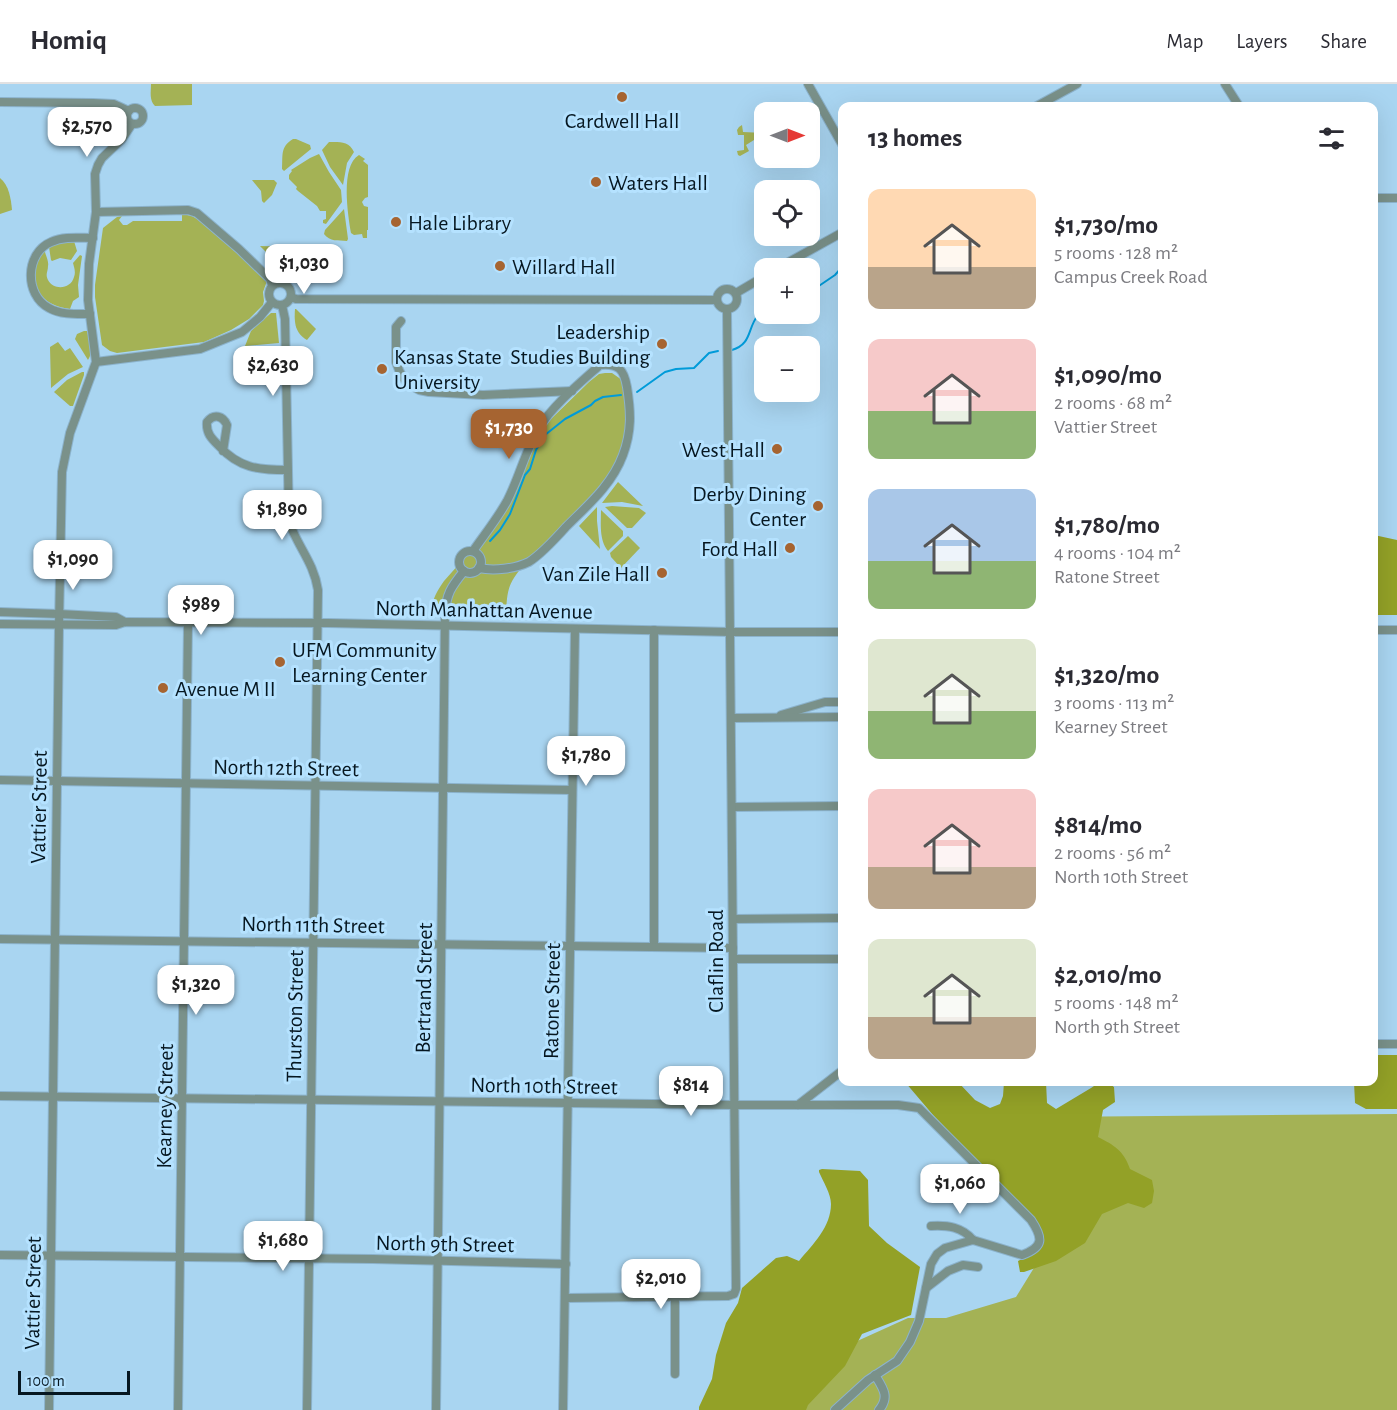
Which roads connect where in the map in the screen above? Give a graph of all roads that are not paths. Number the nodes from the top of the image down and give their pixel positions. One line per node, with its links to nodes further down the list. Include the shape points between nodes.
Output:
1 (808, 84): 9 (street)
2 (1077, 84): 5 (street)
3 (1225, 84): 6 (street)
4 (0, 102): 7 (street, via 114,104)
5 (1044, 102)
6 (1236, 102)
7 (129, 111): 8 (street, via 127,118); 8 (street, via 139,109 144,116 140,123)
8 (132, 124): 12 (street, Vattier Street, via 98,165)
9 (838, 137)
10 (1378, 198): 11 (street)
11 (1397, 198)
12 (96, 212): 14 (street, Vattier Street); 17 (street, via 197,213 240,250)
13 (838, 235): 15 (street)
14 (93, 238): 24 (street, Vattier Street); 24 (street, via 61,238 51,242 36,256 31,271 34,292 44,305 66,313)
15 (796, 258)
16 (754, 282): 18 (street)
17 (272, 285): 19 (street, via 286,284); 21 (street, via 268,293)
18 (736, 293): 20 (street, via 723,289); 23 (street, via 736,304)
19 (291, 297): 20 (street); 22 (street)
20 (717, 300): 23 (street)
21 (272, 302): 22 (street); 26 (street, via 242,332 200,349)
22 (282, 305): 29 (street, Thurston Street)
23 (727, 309): 45 (street, Claflin Road)
24 (90, 314): 26 (street, Vattier Street)
25 (401, 321): 27 (street, via 396,327 396,362 403,378 419,390 476,394)
26 (96, 362): 34 (street, Vattier Street, via 70,433 62,472)
27 (572, 392): 30 (street, via 538,429 499,515); 31 (street, via 600,365 614,365 626,376 631,420 614,475 554,540 528,562 499,569)
28 (223, 451): 29 (street, via 252,468)
29 (287, 470): 37 (street, Thurston Street, via 289,522 317,584)
30 (472, 551): 31 (street, via 480,558); 32 (street, via 460,556 459,564)
31 (479, 568): 32 (street)
32 (464, 571): 40 (street, Bertrand Street, via 446,601)
33 (0, 612): 34 (street, North Manhattan Avenue)
34 (59, 614): 35 (street, North Manhattan Avenue, via 116,617); 39 (street, Vattier Street)
35 (125, 622): 36 (street, North Manhattan Avenue); 39 (street, North Manhattan Avenue)
36 (188, 623): 37 (street, North Manhattan Avenue); 53 (street, Kearney Street)
37 (317, 623): 40 (street, North Manhattan Avenue); 54 (street, Thurston Street)
38 (0, 624): 39 (street, North Manhattan Avenue)
39 (59, 625): 52 (street, Vattier Street)
40 (446, 626): 41 (street, North Manhattan Avenue); 55 (street, Bertrand Street)
41 (575, 629): 42 (street, North Manhattan Avenue); 56 (street, Ratone Street)
42 (654, 630): 45 (street, North Manhattan Avenue); 67 (street)
43 (1378, 630): 44 (street)
44 (1397, 630)
45 (731, 632): 46 (street, North Manhattan Avenue); 49 (street, Claflin Road)
46 (838, 632)
47 (838, 702): 50 (street, via 825,702)
48 (838, 717): 50 (street)
49 (732, 718): 50 (street); 58 (street, Claflin Road)
50 (772, 718)
51 (0, 780): 52 (street, North 12th Street)
52 (57, 782): 53 (street, North 12th Street); 62 (street, Vattier Street)
53 (186, 784): 54 (street, North 12th Street); 63 (street, Kearney Street)
54 (315, 786): 55 (street, North 12th Street); 64 (street, Thurston Street)
55 (444, 788): 56 (street, North 12th Street); 65 (street, Bertrand Street)
56 (572, 790): 66 (street, Ratone Street)
57 (838, 806): 58 (street)
58 (732, 807): 60 (street, Claflin Road)
59 (838, 918): 60 (street)
60 (733, 919): 68 (street, Claflin Road)
61 (0, 939): 62 (street, North 11th Street)
62 (55, 939): 63 (street, North 11th Street); 75 (street, Vattier Street)
63 (184, 941): 64 (street, North 11th Street); 76 (street, Kearney Street)
64 (313, 942): 65 (street, North 11th Street); 77 (street, Thurston Street)
65 (442, 944): 66 (street, North 11th Street); 78 (street, Bertrand Street)
66 (570, 946): 67 (street, North 11th Street); 79 (street, Ratone Street)
67 (654, 947): 68 (street, North 11th Street)
68 (733, 948): 69 (street, Claflin Road)
69 (733, 959): 70 (street); 80 (street, Claflin Road)
70 (838, 959)
71 (1378, 1044): 72 (street)
72 (1397, 1044)
73 (838, 1074): 81 (street)
74 (0, 1096): 75 (street, North 10th Street)
75 (53, 1097): 76 (street, North 10th Street); 85 (street, Vattier Street)
76 (182, 1098): 77 (street, North 10th Street); 86 (street, Kearney Street)
77 (311, 1100): 78 (street, North 10th Street); 87 (street, Thurston Street)
78 (440, 1101): 79 (street, North 10th Street); 88 (street, Bertrand Street)
79 (568, 1103): 80 (street, North 10th Street); 89 (street, Ratone Street)
80 (734, 1105): 81 (street, North 10th Street); 92 (street, Claflin Road, via 736,1289 728,1296)
81 (798, 1105): 83 (street, North 10th Street, via 919,1108 1039,1232 1037,1247 1022,1256)
82 (931, 1226): 83 (street, via 960,1229)
83 (973, 1240): 91 (street, via 937,1254)
84 (0, 1255): 85 (street, North 9th Street)
85 (51, 1255): 86 (street, North 9th Street); 97 (street, Vattier Street)
86 (180, 1258): 87 (street, North 9th Street); 98 (street, Kearney Street)
87 (309, 1259): 88 (street, North 9th Street); 99 (street, Thurston Street)
88 (437, 1261): 89 (street, North 9th Street); 100 (street, Bertrand Street)
89 (566, 1264): 93 (street, Ratone Street)
90 (978, 1267): 91 (street, via 963,1265 948,1271)
91 (926, 1288): 95 (street, via 910,1342 897,1361)
92 (675, 1297): 93 (street); 94 (street)
93 (566, 1298): 101 (street, Ratone Street)
94 (675, 1374)
95 (876, 1375): 96 (street); 102 (street, via 885,1399)
96 (838, 1409)
97 (49, 1410)
98 (178, 1410)
99 (307, 1410)
100 (436, 1410)
101 (563, 1410)
102 (879, 1410)

